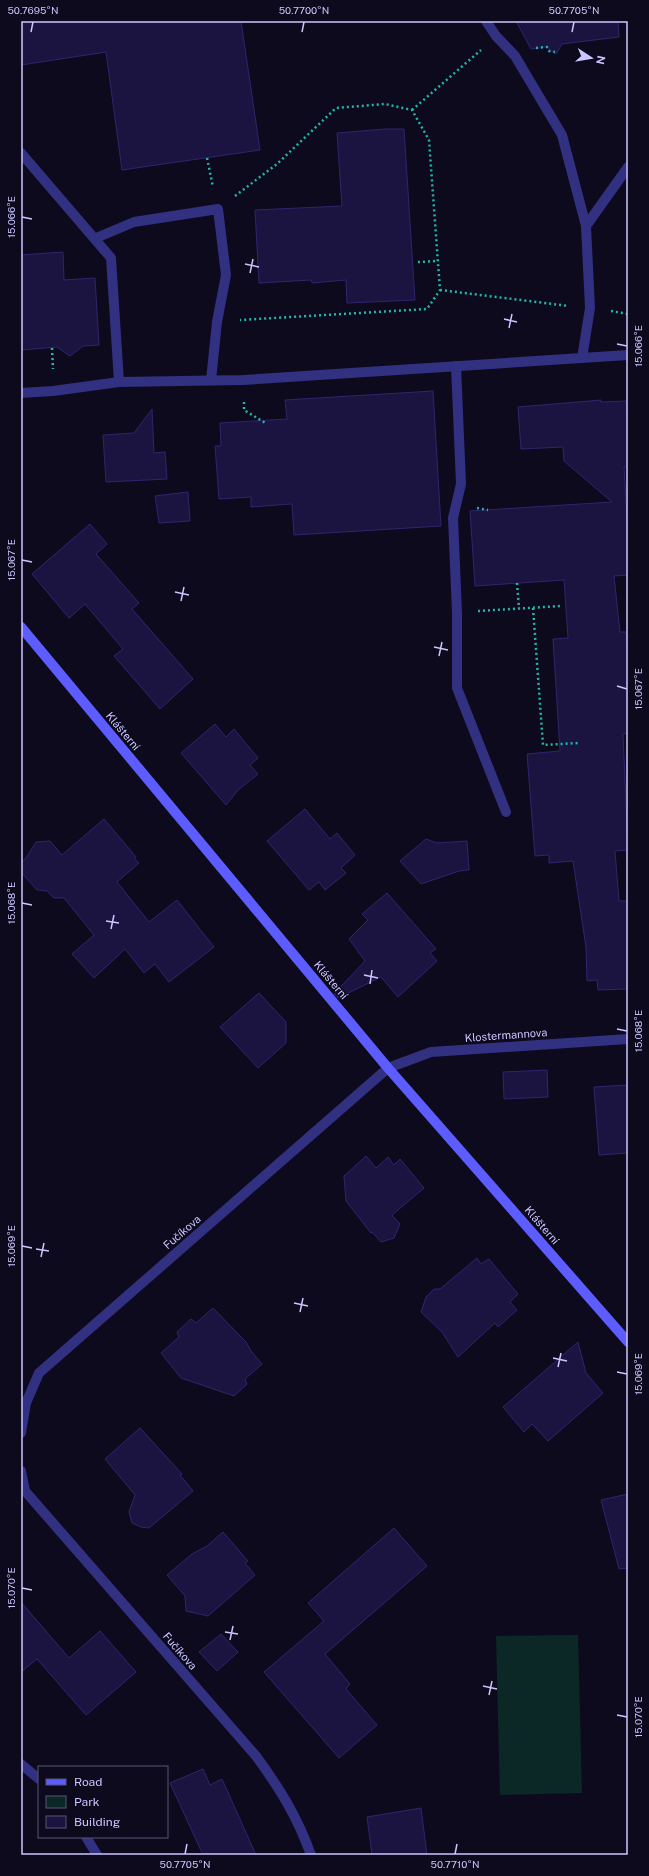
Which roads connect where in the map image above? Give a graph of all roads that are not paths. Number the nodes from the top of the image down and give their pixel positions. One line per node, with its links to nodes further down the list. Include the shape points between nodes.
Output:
1 (486, 21): 4 (street, via 515,56 562,135)
2 (21, 153): 5 (street)
3 (628, 167): 4 (street)
4 (586, 226): 7 (street, via 590,308)
5 (96, 238): 9 (street, via 134,222 218,209 226,275 217,322); 10 (street, via 111,258)
6 (628, 355): 7 (street)
7 (582, 358): 8 (street)
8 (456, 366): 9 (street); 13 (street, via 461,484 453,518 457,688)
9 (211, 380): 10 (street)
10 (119, 382): 11 (street)
11 (21, 393)
12 (21, 627): 15 (street, Klášterní)
13 (506, 812)
14 (628, 1038): 15 (street, Klostermannova, via 431,1052)
15 (388, 1068): 16 (street, Klášterní); 17 (street, Fučíkova, via 39,1373 26,1402)
16 (628, 1342)
17 (21, 1433)
18 (21, 1470): 19 (street, Fučíkova)
19 (23, 1493): 24 (street, Fučíkova, via 256,1756 282,1792)
20 (21, 1764): 21 (street)
21 (38, 1778)
22 (87, 1838): 23 (street)
23 (97, 1855)
24 (311, 1855)

